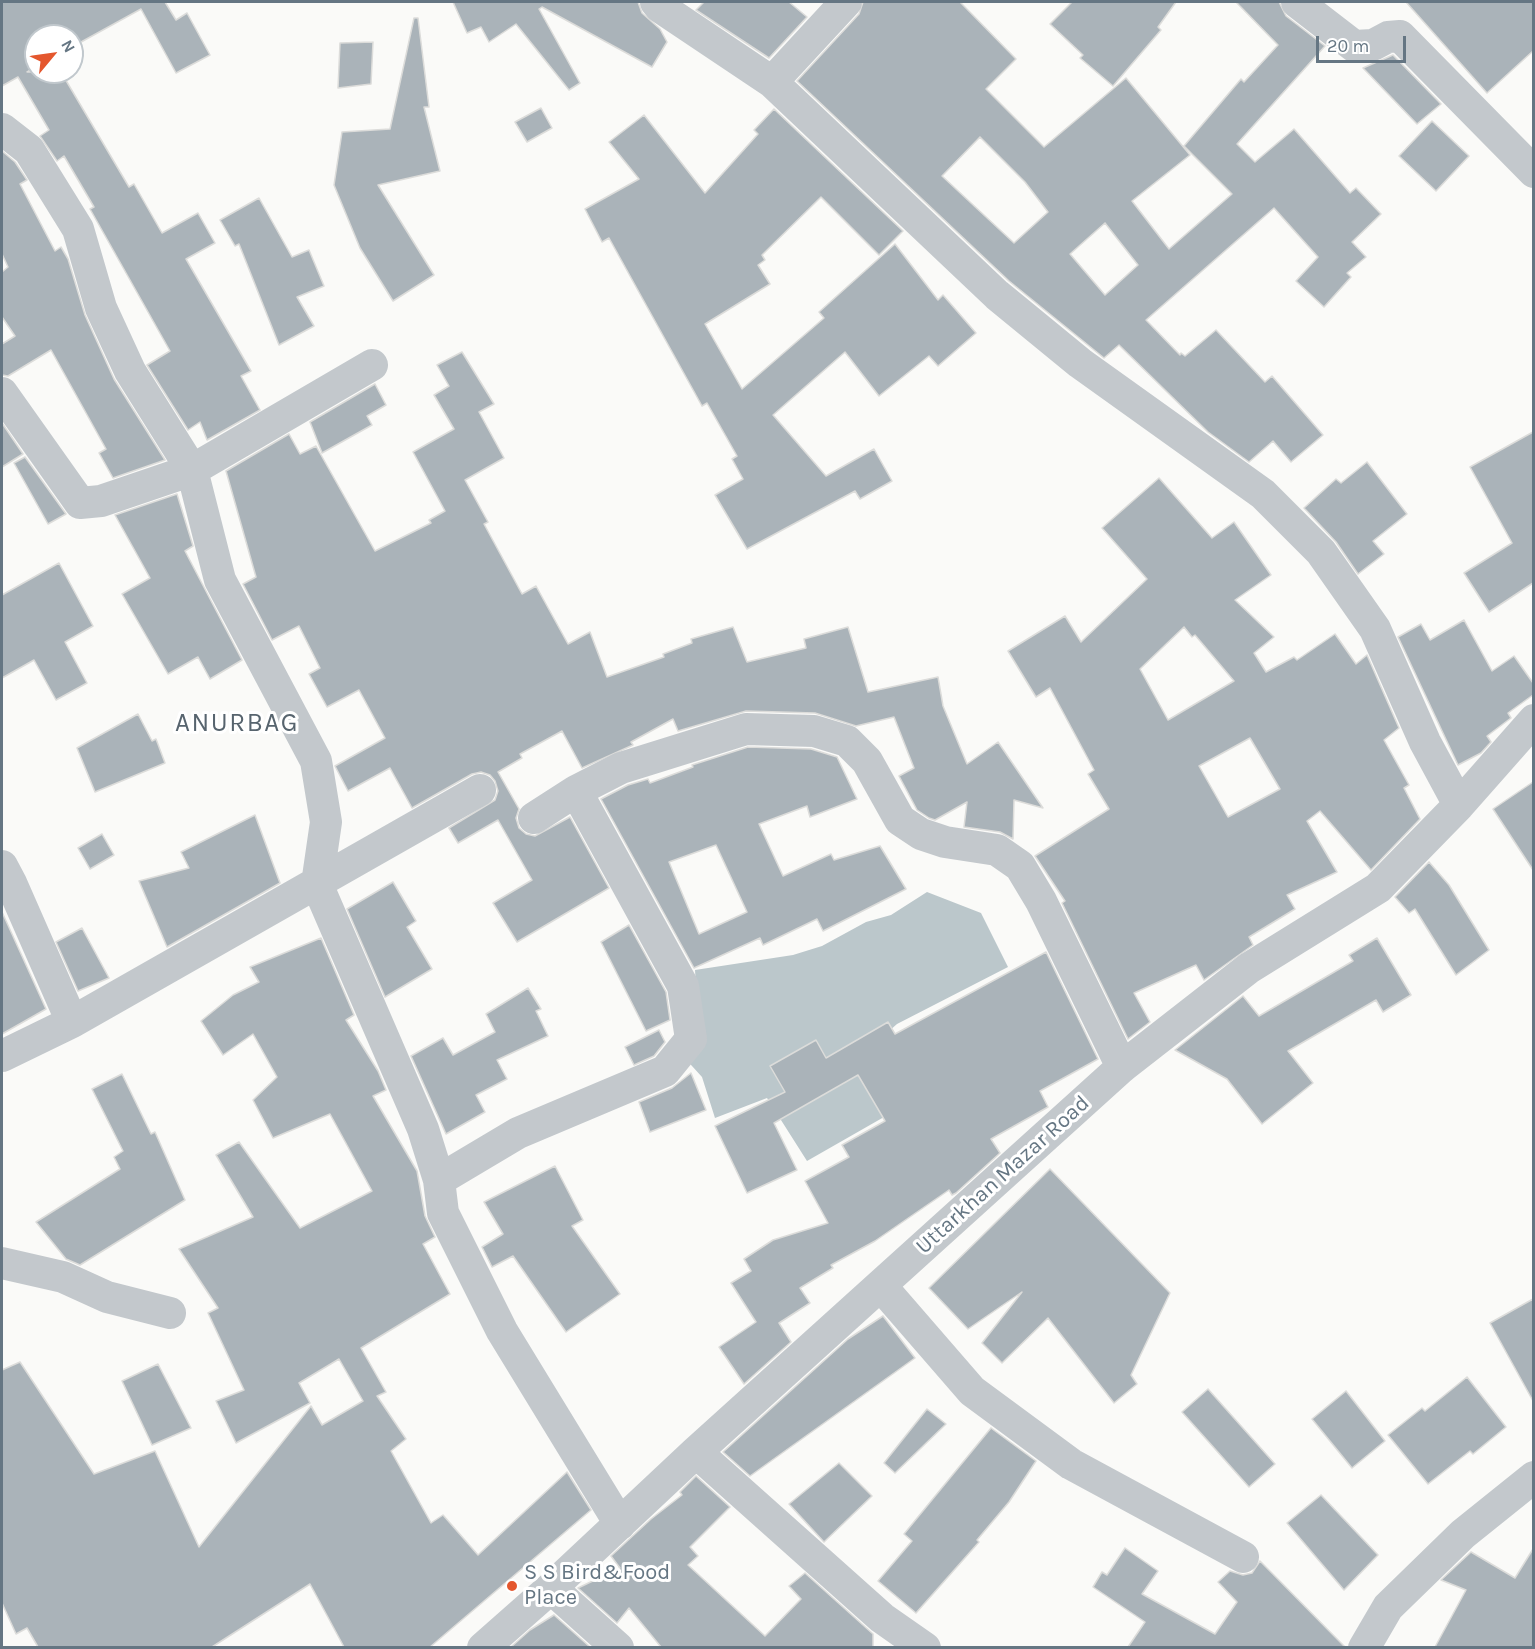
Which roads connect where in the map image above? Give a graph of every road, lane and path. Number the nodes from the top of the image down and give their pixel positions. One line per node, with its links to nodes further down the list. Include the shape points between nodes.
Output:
1 (846, 2): 4 (street)
2 (1297, 2): 6 (street, via 1354,46 1400,36)
3 (661, 3): 4 (street)
4 (772, 82): 13 (street, via 997,295 1080,363 1263,494 1321,552 1375,629 1425,742)
5 (2, 129): 9 (street, via 29,150 78,228 101,308 130,371)
6 (1533, 172)
7 (372, 365): 9 (street)
8 (2, 393): 9 (street, via 80,503 101,501)
9 (192, 470): 16 (street, via 220,580 316,761 326,822)
10 (1533, 720): 13 (street, Uttarkhan Mazar Road)
11 (480, 790): 16 (street)
12 (576, 790): 14 (street); 19 (street, via 621,768 746,729 813,731 847,741 867,761 900,820 921,834 945,842 997,850 1020,866); 20 (street, via 683,986 691,1039 665,1071 518,1133)
13 (1459, 805): 19 (street, Uttarkhan Mazar Road, via 1378,888 1249,968)
14 (534, 818)
15 (2, 866): 17 (street)
16 (317, 884): 17 (street); 20 (street, via 423,1129)
17 (72, 1022): 18 (street)
18 (2, 1056)
19 (1122, 1067): 22 (street, Uttarkhan Mazar Road)
20 (439, 1180): 26 (street, via 443,1213 502,1331)
21 (2, 1263): 23 (street, via 63,1277 106,1297)
22 (881, 1286): 24 (street, Uttarkhan Mazar Road); 27 (street, via 972,1391 1071,1464)
23 (170, 1312)
24 (696, 1452): 26 (street, Uttarkhan Mazar Road); 31 (street, via 882,1618)
25 (1533, 1477): 32 (street, via 1463,1534 1388,1607)
26 (620, 1524): 28 (street, Uttarkhan Mazar Road)
27 (1243, 1557)
28 (551, 1588): 29 (street, Uttarkhan Mazar Road); 30 (street)
29 (483, 1647)
30 (618, 1647)
31 (925, 1647)
32 (1364, 1647)

